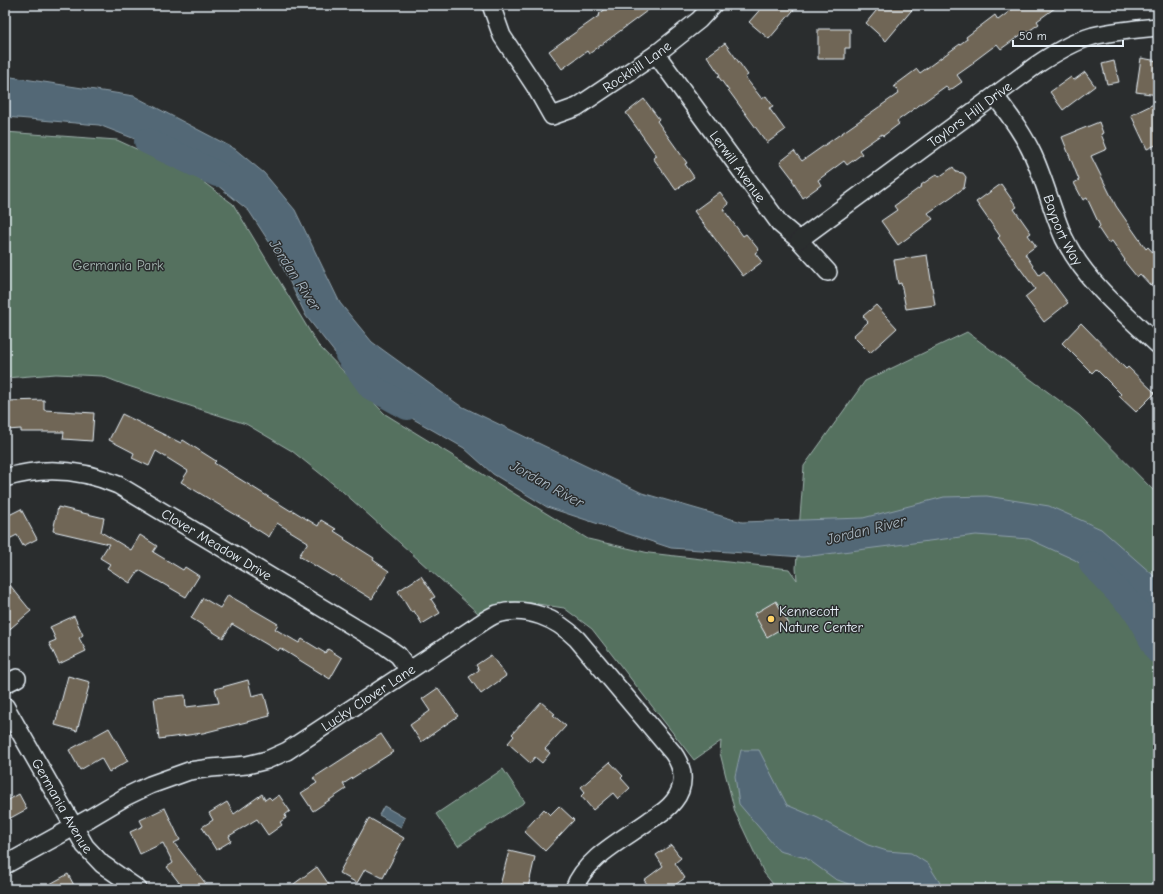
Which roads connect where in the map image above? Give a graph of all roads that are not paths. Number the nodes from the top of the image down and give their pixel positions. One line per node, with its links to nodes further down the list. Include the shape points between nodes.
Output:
1 (490, 5): 4 (street, Rockhill Lane, via 502,36 552,116 578,107)
2 (712, 5): 4 (street, Rockhill Lane, via 699,20)
3 (1158, 27): 5 (street, Taylors Hill Drive, via 1092,36 1072,44 1035,66)
4 (656, 54): 6 (street, Lerwill Avenue, via 780,224)
5 (995, 96): 6 (street, Taylors Hill Drive); 8 (street, Bayport Way, via 1025,137 1034,155 1064,237 1077,261 1094,282)
6 (799, 240): 7 (street, Lerwill Avenue)
7 (828, 272)
8 (1158, 345)
9 (5, 478): 10 (street, Clover Meadow Drive, via 27,472 62,470 90,475 118,485 384,645 398,656)
10 (409, 670): 12 (street, Lucky Clover Lane, via 277,756 247,765 199,769 169,777 138,790); 15 (street, Lucky Clover Lane, via 496,614 518,611 541,615 560,624 577,639 673,753 680,765 683,779 674,802 596,858 583,871)
11 (5, 706): 12 (street, Germania Avenue)
12 (73, 828): 13 (street, Lucky Clover Lane); 14 (street, Germania Avenue, via 84,846 96,858)
13 (5, 865)
14 (138, 889)
15 (574, 889)

